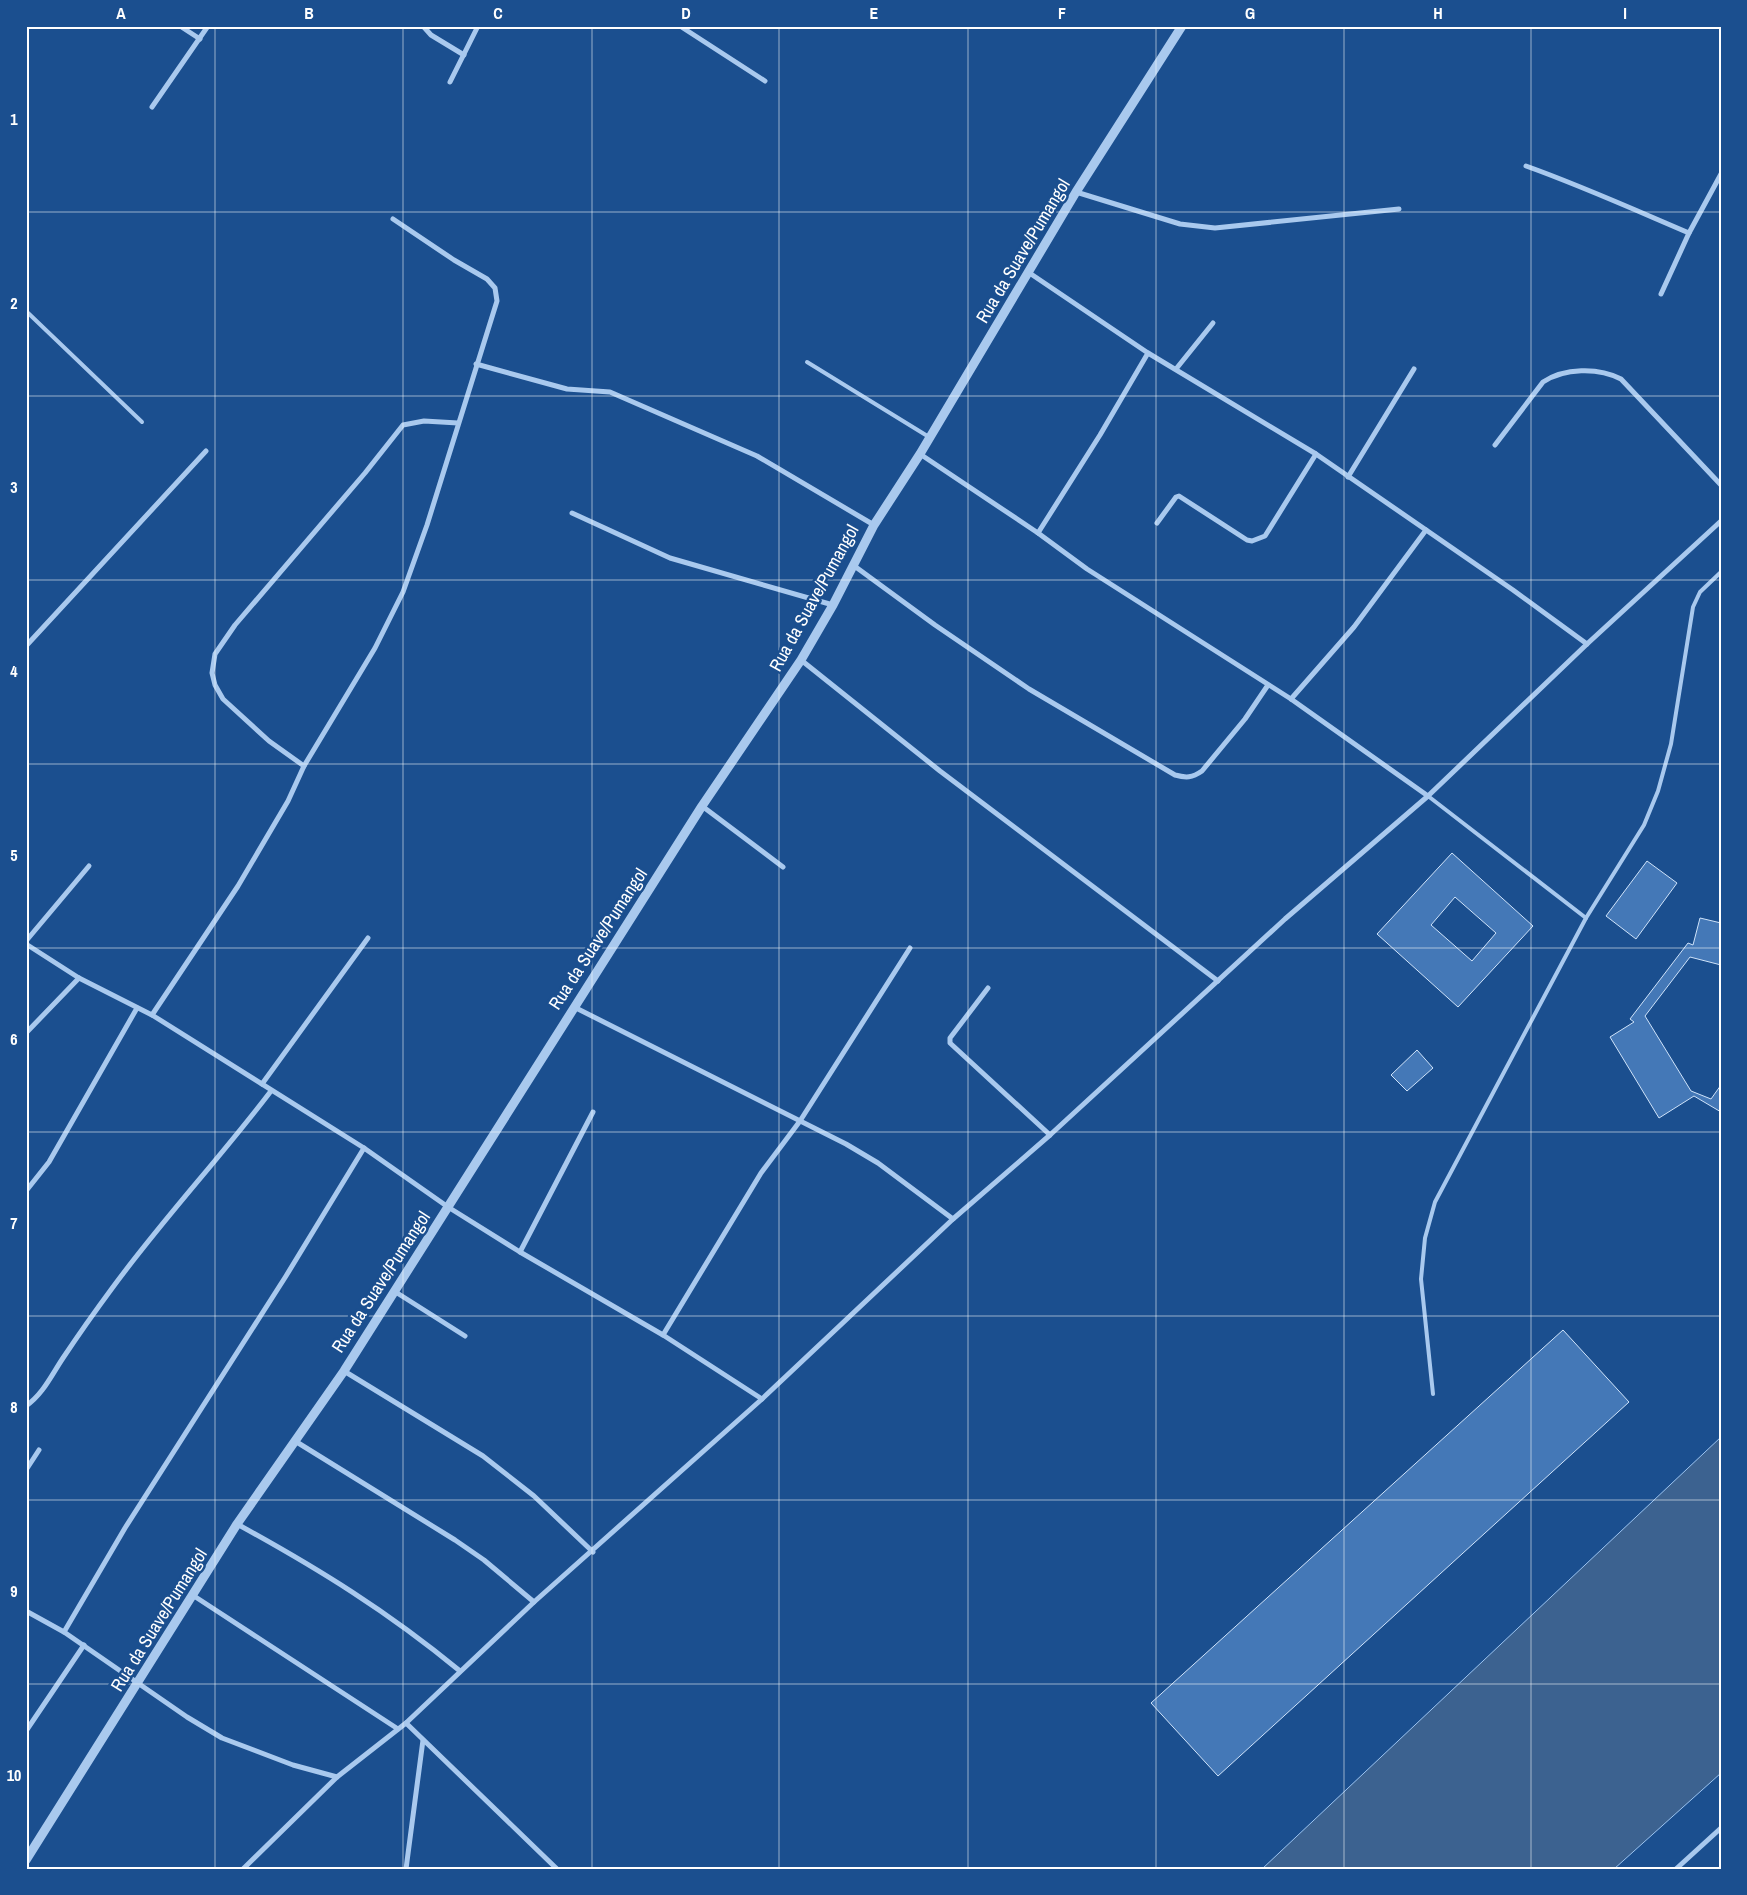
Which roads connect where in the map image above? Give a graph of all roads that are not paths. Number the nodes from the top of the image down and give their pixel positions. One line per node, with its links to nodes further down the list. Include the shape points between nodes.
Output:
1 (180, 26): 7 (street)
2 (208, 26): 7 (street)
3 (423, 26): 8 (street, via 431,35)
4 (478, 26): 8 (street)
5 (680, 26): 9 (street)
6 (1182, 26): 14 (street, Rua da Suave/Pumangol)
7 (200, 39): 11 (street)
8 (464, 55): 10 (street)
9 (765, 81)
10 (450, 82)
11 (152, 107)
12 (1526, 166): 17 (street, via 1594,191)
13 (1721, 174): 17 (street)
14 (1076, 192): 15 (street, via 1180,224 1215,228); 18 (street, Rua da Suave/Pumangol)
15 (1399, 209)
16 (393, 219): 24 (street, via 488,279 495,288 497,301)
17 (1689, 233): 19 (street)
18 (1028, 272): 22 (street); 29 (street, Rua da Suave/Pumangol)
19 (1661, 294)
20 (26, 311): 27 (lane)
21 (1213, 323): 25 (street)
22 (1148, 353): 25 (street); 41 (street)
23 (807, 362): 29 (lane)
24 (476, 364): 28 (street); 39 (street, via 567,389 610,392 757,456)
25 (1176, 369): 33 (street)
26 (1414, 369): 34 (street)
27 (142, 422)
28 (458, 424): 50 (street, via 427,525 402,592 375,648); 50 (street, via 424,421 402,425 366,473 235,625 215,654 212,673 223,699)
29 (930, 437): 32 (street, Rua da Suave/Pumangol)
30 (1495, 445): 35 (street, via 1543,382 1553,375 1567,370 1612,374)
31 (206, 450): 46 (street)
32 (920, 454): 39 (street, Rua da Suave/Pumangol); 41 (street)
33 (1316, 454): 34 (street); 38 (street, via 1265,536 1260,539 1247,540 1180,496 1176,496)
34 (1348, 477): 40 (street)
35 (1721, 485)
36 (572, 513): 44 (street, via 670,558)
37 (1721, 521): 45 (street)
38 (1157, 523)
39 (874, 525): 42 (street, Rua da Suave/Pumangol)
40 (1426, 530): 45 (street); 49 (street, via 1354,627)
41 (1038, 533): 48 (street, via 1087,569)
42 (853, 565): 44 (street, Rua da Suave/Pumangol); 48 (street, via 1029,689 1175,775 1186,778 1202,771)
43 (1721, 572): 55 (lane, via 1700,592 1693,607 1678,708 1658,791 1644,825)
44 (833, 605): 47 (street, Rua da Suave/Pumangol)
45 (1587, 644): 51 (street)
46 (26, 646)
47 (802, 660): 52 (street, Rua da Suave/Pumangol); 60 (street, via 940,771)
48 (1268, 685): 49 (street)
49 (1291, 699): 51 (street)
50 (304, 766): 64 (street, via 288,802 238,886)
51 (1428, 796): 55 (lane); 60 (street)
52 (702, 806): 54 (street); 62 (street, Rua da Suave/Pumangol)
53 (89, 866): 57 (street)
54 (783, 867)
55 (1586, 918): 80 (lane, via 1434,1202 1425,1238 1421,1279)
56 (368, 938): 66 (street)
57 (26, 942): 59 (street)
58 (910, 948): 69 (street)
59 (79, 978): 63 (street); 65 (street)
60 (1218, 981): 70 (street)
61 (988, 988): 70 (street, via 950,1038 950,1043)
62 (574, 1006): 69 (street); 73 (street, Rua da Suave/Pumangol)
63 (137, 1008): 64 (street); 72 (street, via 49,1162)
64 (152, 1015): 66 (street)
65 (26, 1033)
66 (262, 1084): 67 (street)
67 (271, 1091): 71 (street); 82 (street, via 236,1137 181,1198 113,1286 38,1398)
68 (593, 1112): 75 (street)
69 (800, 1120): 74 (street, via 878,1163); 77 (street, via 761,1173)
70 (1050, 1135): 74 (street)
71 (364, 1148): 73 (street); 91 (street, via 281,1285 130,1520)
72 (26, 1190)
73 (448, 1207): 75 (street); 76 (street, Rua da Suave/Pumangol)
74 (953, 1219): 81 (street)
75 (520, 1252): 77 (street)
76 (394, 1291): 78 (street); 79 (street, Rua da Suave/Pumangol)
77 (663, 1335): 81 (street)
78 (465, 1336)
79 (344, 1371): 83 (street, Rua da Suave/Pumangol); 87 (street, via 483,1456 534,1496)
80 (1433, 1394)
81 (762, 1399): 87 (street)
82 (26, 1406)
83 (295, 1441): 86 (street, Rua da Suave/Pumangol); 89 (street, via 455,1540)
84 (39, 1450): 85 (street)
85 (26, 1470)
86 (237, 1524): 88 (street, Rua da Suave/Pumangol); 93 (street, via 342,1584 411,1630)
87 (593, 1552): 89 (street)
88 (194, 1596): 94 (street, Rua da Suave/Pumangol); 96 (street)
89 (534, 1602): 93 (street)
90 (26, 1611): 91 (street)
91 (64, 1632): 92 (street)
92 (84, 1645): 94 (street); 97 (street)
93 (460, 1670): 95 (street)
94 (140, 1682): 99 (street, via 222,1738 293,1765); 101 (street, Rua da Suave/Pumangol)
95 (406, 1723): 96 (street); 98 (street)
96 (398, 1729): 99 (street)
97 (26, 1731)
98 (424, 1740): 103 (street); 104 (street)
99 (337, 1777): 102 (street)
100 (1721, 1828): 105 (street)
101 (26, 1860)
102 (243, 1869)
103 (406, 1869)
104 (556, 1869)
105 (1676, 1869)

